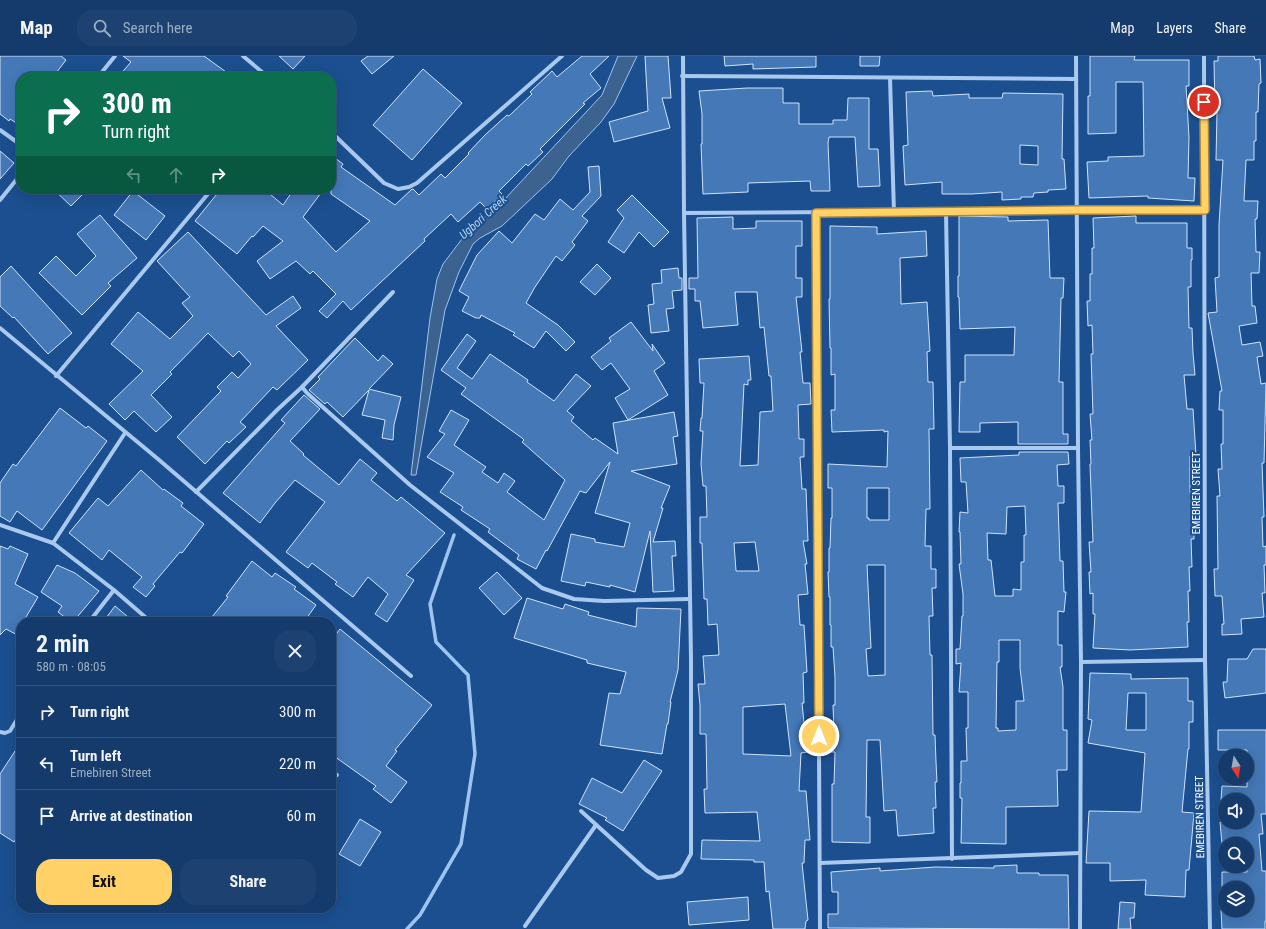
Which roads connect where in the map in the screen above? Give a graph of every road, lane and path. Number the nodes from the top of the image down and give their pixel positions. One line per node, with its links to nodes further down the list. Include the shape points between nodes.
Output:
1 (115, 56): 7 (street)
2 (244, 56): 8 (street)
3 (562, 56): 13 (street, via 417,183 409,187 398,189 384,183)
4 (683, 56): 9 (street)
5 (1076, 56): 11 (street)
6 (1204, 56): 19 (street, EMEBIREN STREET)
7 (102, 72)
8 (262, 72)
9 (682, 76): 10 (street); 22 (street)
10 (890, 78): 11 (street); 20 (street)
11 (1076, 79): 18 (street)
12 (0, 130): 14 (street)
13 (336, 137)
14 (16, 141)
15 (16, 180): 17 (street)
16 (208, 194): 26 (street)
17 (0, 200)
18 (1077, 210): 19 (street); 21 (street); 30 (street)
19 (1205, 210): 38 (street, EMEBIREN STREET)
20 (894, 212): 21 (street); 23 (street)
21 (946, 212): 29 (street)
22 (684, 213): 23 (street); 35 (street)
23 (816, 213): 47 (street)
24 (393, 292): 27 (street)
25 (0, 328): 26 (street)
26 (56, 376): 28 (street)
27 (302, 387): 31 (street); 35 (street, via 410,485 542,588 574,599)
28 (125, 432): 31 (street); 33 (street)
29 (950, 448): 30 (street); 46 (street)
30 (1078, 448): 39 (street)
31 (196, 492): 40 (street)
32 (0, 525): 33 (street)
33 (53, 543): 34 (street)
34 (114, 590): 36 (street); 37 (street)
35 (689, 599): 44 (street, via 691,854 681,872 674,876 658,878)
36 (93, 617)
37 (145, 617)
38 (1206, 660): 39 (street); 51 (street, EMEBIREN STREET)
39 (1081, 662): 45 (street)
40 (411, 676)
41 (16, 721): 42 (street, via 10,731)
42 (0, 732)
43 (581, 811): 44 (street)
44 (596, 825): 48 (street)
45 (1080, 853): 46 (street); 50 (street)
46 (952, 858): 47 (street)
47 (820, 863): 49 (street)
48 (525, 926)
49 (820, 929)
50 (1080, 929)
51 (1210, 929)

